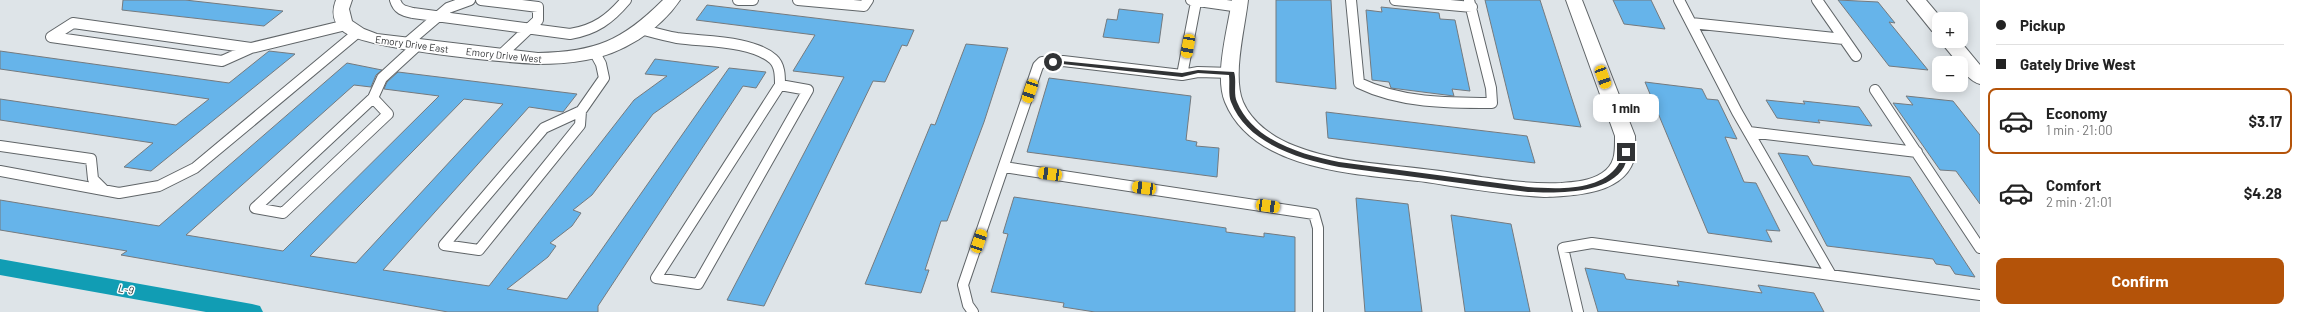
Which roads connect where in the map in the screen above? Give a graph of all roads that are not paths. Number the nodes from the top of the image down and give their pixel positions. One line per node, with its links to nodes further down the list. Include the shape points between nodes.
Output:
1 (344, 0): 23 (street, via 341,14)
2 (395, 0): 20 (lane, via 403,11)
3 (470, 0): 20 (lane, via 448,8)
4 (481, 0): 24 (lane, via 538,7 538,20)
5 (626, 0): 24 (lane, via 605,23 583,32 557,33)
6 (672, 0): 25 (street, Emory Drive West)
7 (738, 0): 8 (lane)
8 (753, 0)
9 (798, 0): 10 (lane, via 864,6)
10 (868, 0)
11 (1351, 0): 19 (lane, via 1359,83 1379,93 1442,103 1492,103 1491,88)
12 (1395, 0): 19 (lane)
13 (1574, 0): 34 (street, via 1625,136 1626,152 1621,167 1595,184 1558,191 1528,189 1315,160 1288,151 1256,132 1242,117 1231,93)
14 (1679, 0): 22 (lane)
15 (1817, 0): 26 (lane)
16 (1916, 0): 21 (street)
17 (1194, 1): 18 (lane); 35 (lane)
18 (1240, 4): 34 (street)
19 (1470, 4)
20 (437, 17): 24 (lane); 27 (lane)
21 (1932, 19)
22 (1691, 23): 26 (lane); 41 (lane)
23 (351, 29): 27 (street, Emory Drive East, via 373,39); 28 (lane); 46 (lane, via 195,168 159,186 119,193)
24 (528, 29): 32 (lane)
25 (644, 30): 31 (street, Emory Drive West, via 626,41); 37 (lane, via 664,36 744,47 761,52 774,60 780,71)
26 (1844, 39): 33 (lane)
27 (412, 44): 30 (street, Emory Drive East); 39 (lane, via 382,78)
28 (252, 48): 28 (lane, via 73,23 51,37 222,61)
29 (1956, 48): 36 (street)
30 (461, 50): 32 (street, Emory Drive West)
31 (596, 52): 32 (street, Emory Drive West, via 555,59); 40 (lane, via 604,78)
32 (501, 55)
33 (1856, 56)
34 (1232, 73): 35 (lane, via 1198,72)
35 (1182, 75): 44 (lane, via 1063,61 1042,62 1038,66)
36 (1980, 78)
37 (780, 85): 37 (lane, via 695,218 656,278 698,284 808,90)
38 (1875, 90): 43 (lane)
39 (373, 98): 39 (lane, via 344,125 255,208 283,213 388,114)
40 (581, 111): 40 (lane, via 544,128 444,245 479,250 580,126)
41 (1749, 132): 43 (lane); 48 (lane)
42 (0, 146): 46 (lane, via 91,159 93,179)
43 (1916, 152): 47 (lane)
44 (1004, 167): 50 (lane, via 963,285 968,305); 51 (lane, via 1314,214 1318,228)
45 (0, 171): 46 (lane)
46 (104, 190)
47 (1980, 248)
48 (1830, 275): 49 (lane); 52 (lane, via 1592,243 1563,248)
49 (1980, 295)
50 (973, 312)
51 (1318, 312)
52 (1578, 312)

